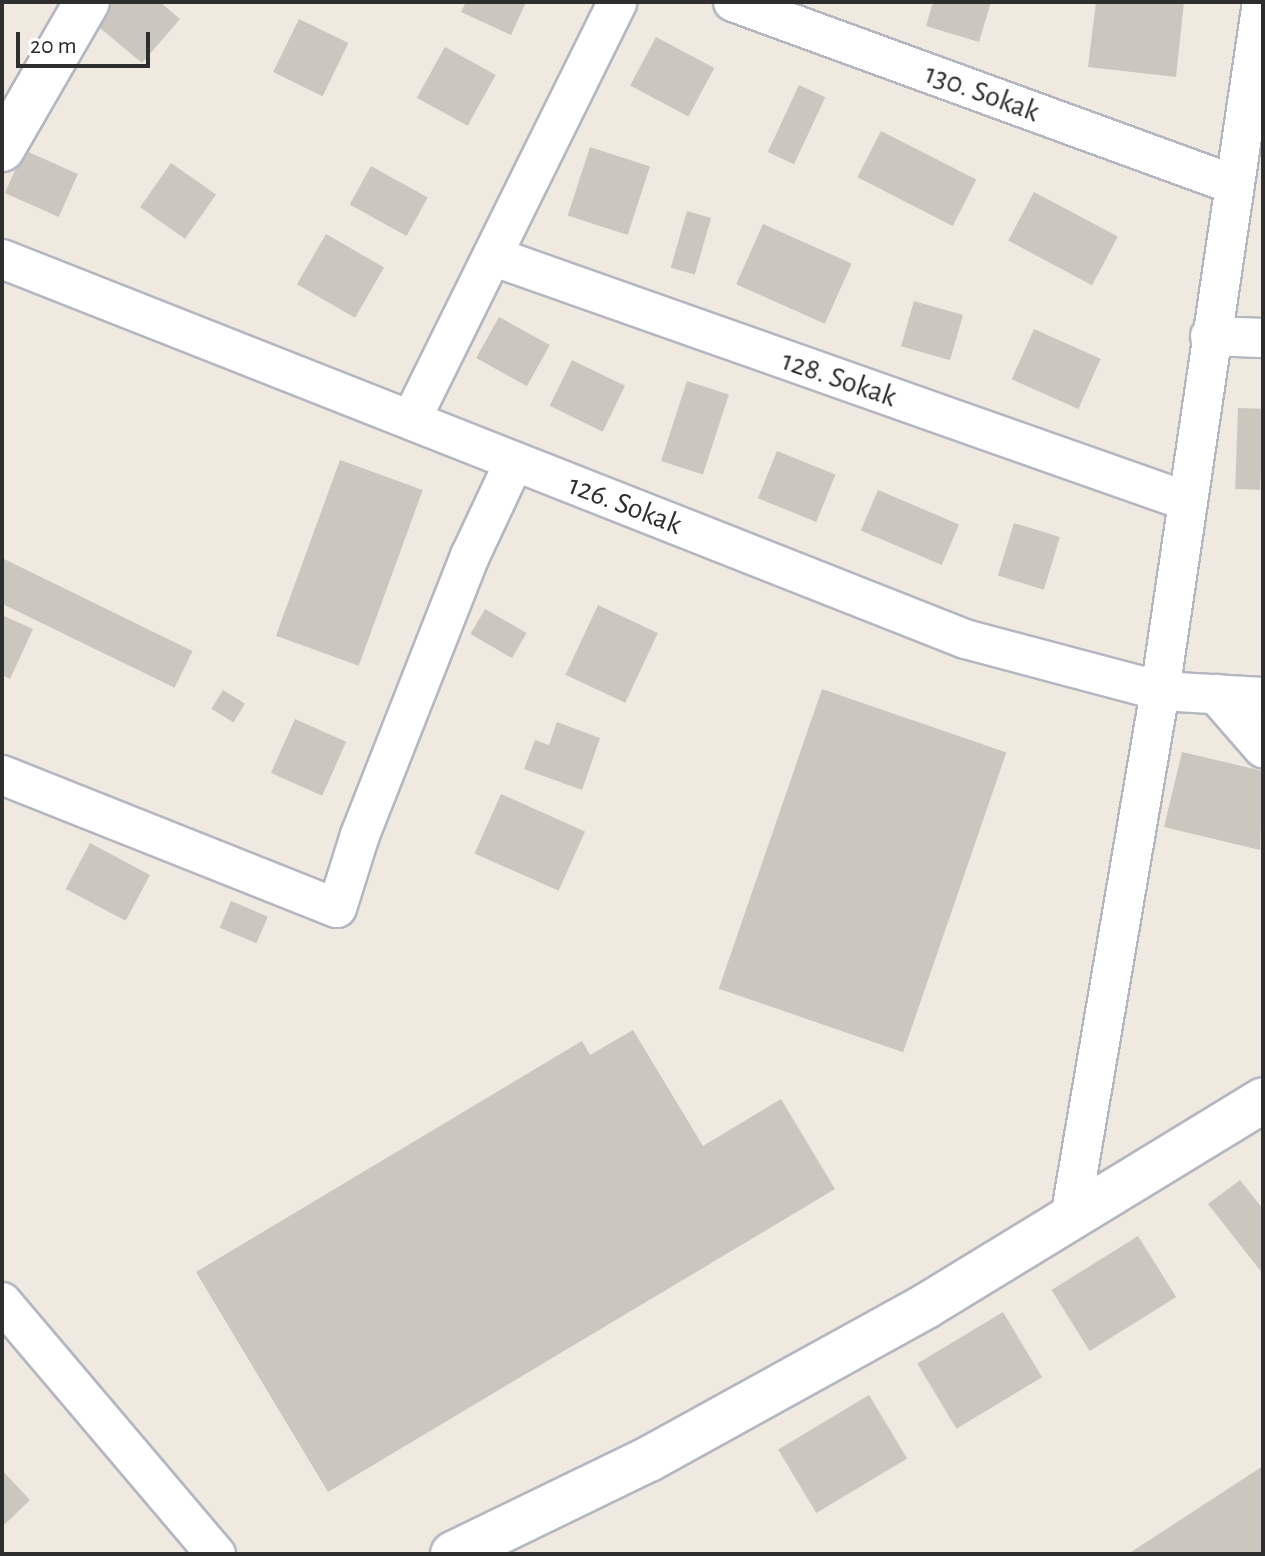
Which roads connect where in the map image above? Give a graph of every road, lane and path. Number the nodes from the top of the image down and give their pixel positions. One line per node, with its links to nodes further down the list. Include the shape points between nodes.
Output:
1 (87, 2): 5 (main road)
2 (618, 2): 7 (street)
3 (733, 2): 6 (street, 130. Sokak)
4 (1262, 2): 6 (street)
5 (2, 149)
6 (1232, 184): 9 (street)
7 (492, 256): 11 (street); 13 (street, 128. Sokak)
8 (2, 259): 11 (street, 126. Sokak)
9 (1210, 336): 10 (street); 13 (street)
10 (1263, 338)
11 (411, 420): 12 (street, 126. Sokak)
12 (514, 462): 14 (street, 126. Sokak, via 965,639); 18 (street, via 470,556 360,835 337,908)
13 (1186, 501): 14 (street)
14 (1160, 691): 15 (street, 126. Sokak); 20 (street)
15 (1216, 694): 16 (street, 126. Sokak); 17 (street)
16 (1263, 697)
17 (1263, 748)
18 (2, 775)
19 (1263, 1100): 20 (main road)
20 (1070, 1218): 23 (main road, via 926,1306 649,1459)
21 (2, 1302): 22 (street)
22 (216, 1554)
23 (453, 1554)

